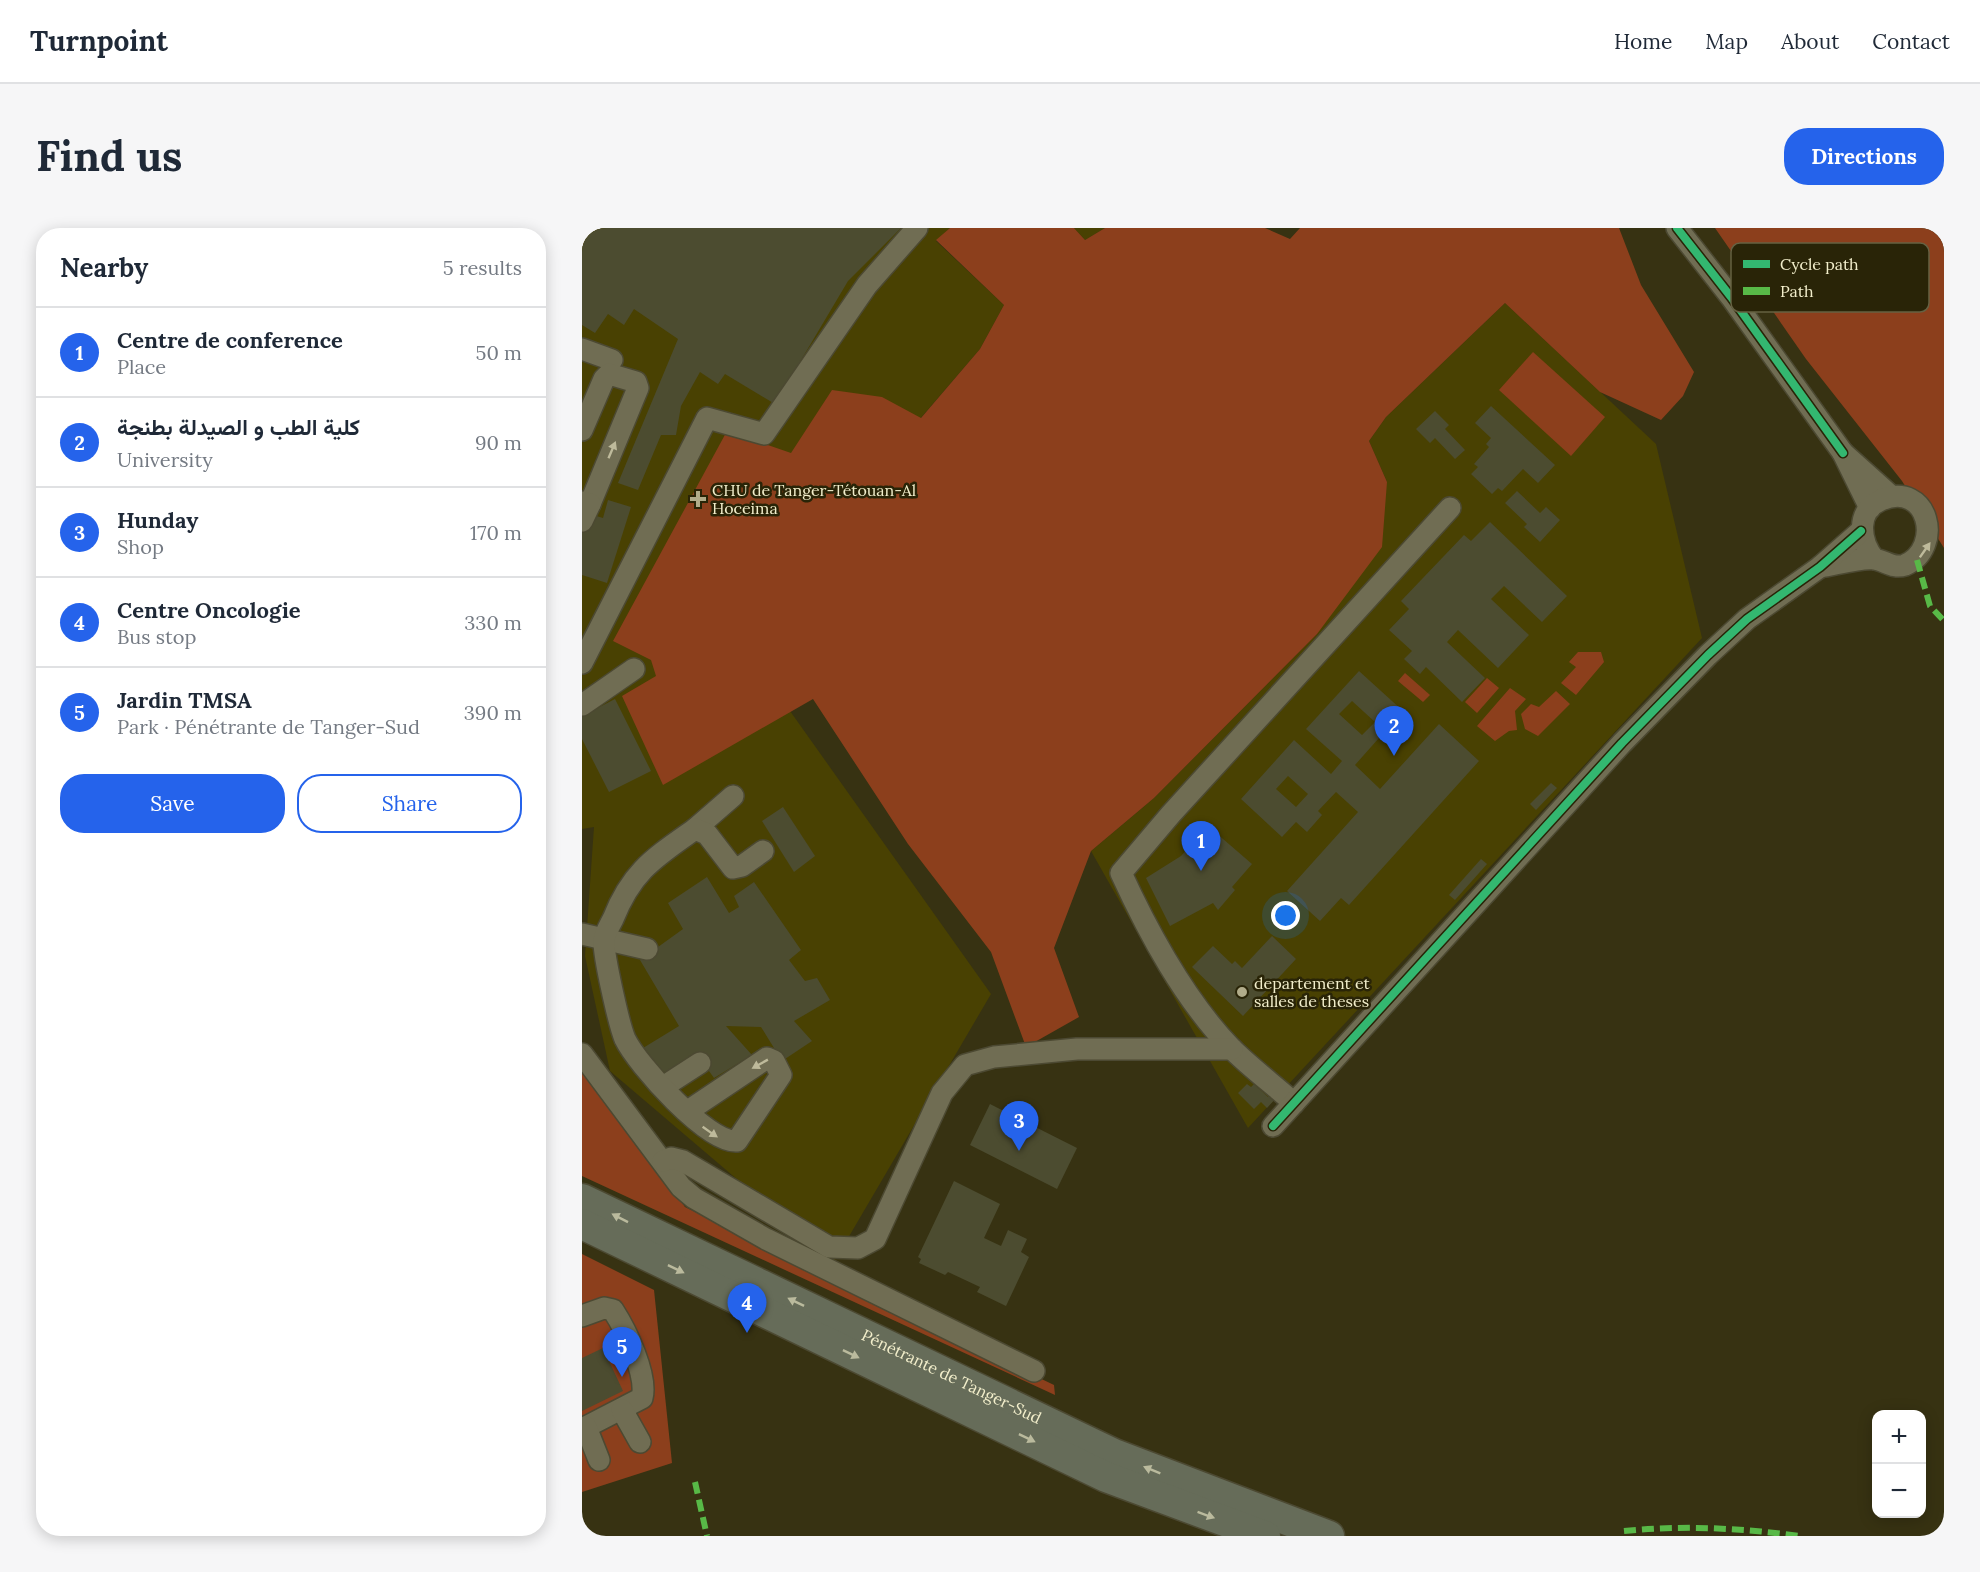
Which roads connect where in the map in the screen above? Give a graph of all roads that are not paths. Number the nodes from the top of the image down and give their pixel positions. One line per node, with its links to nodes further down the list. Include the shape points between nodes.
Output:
1 (917, 228): 16 (street, via 867,285 764,434 706,418)
2 (1677, 228): 3 (street)
3 (1731, 298)
4 (1741, 312): 8 (street)
5 (582, 349): 6 (street)
6 (612, 360)
7 (582, 430): 12 (street, one-way to 7, via 638,388 636,382 609,374 604,378)
8 (1843, 453): 9 (street); 11 (street)
9 (1891, 496): 11 (street); 14 (street, one-way to 9, via 1890,566 1917,560 1932,534 1924,507 1909,497)
10 (1450, 508): 25 (street, via 1121,873 1145,925 1206,1019)
11 (1870, 508): 13 (street)
12 (585, 509)
13 (1861, 531): 14 (street); 15 (street)
14 (1874, 559): 15 (street)
15 (1820, 567): 29 (street, via 1747,619 1700,663 1622,743)
16 (582, 663)
17 (634, 669): 18 (street)
18 (582, 705)
19 (733, 796): 20 (street)
20 (694, 829): 21 (street, via 707,834 734,868); 23 (street, via 635,875)
21 (763, 851)
22 (582, 934): 23 (street)
23 (604, 940): 24 (street); 28 (street, via 619,1024 626,1041)
24 (647, 949)
25 (1232, 1049): 29 (street); 32 (street, via 1077,1049 994,1057 965,1065 942,1093 875,1239 858,1248 829,1247 683,1161)
26 (582, 1054): 32 (street)
27 (700, 1063): 28 (street)
28 (663, 1088): 30 (street)
29 (1294, 1103): 31 (street)
30 (688, 1112)
31 (1273, 1126)
32 (663, 1161): 36 (street, via 694,1198 766,1239)
33 (582, 1199): 42 (highway, Pénétrante de Tanger-Sud, one-way to 33, via 1114,1454)
34 (582, 1224): 41 (highway, Pénétrante de Tanger-Sud, one-way to 41, via 1106,1477)
35 (582, 1316): 37 (street, via 604,1308 613,1310 623,1324 646,1386 642,1398)
36 (1034, 1371)
37 (622, 1410): 38 (street); 39 (street)
38 (584, 1428): 40 (street)
39 (640, 1443)
40 (599, 1460)
41 (1264, 1536)
42 (1329, 1536)

